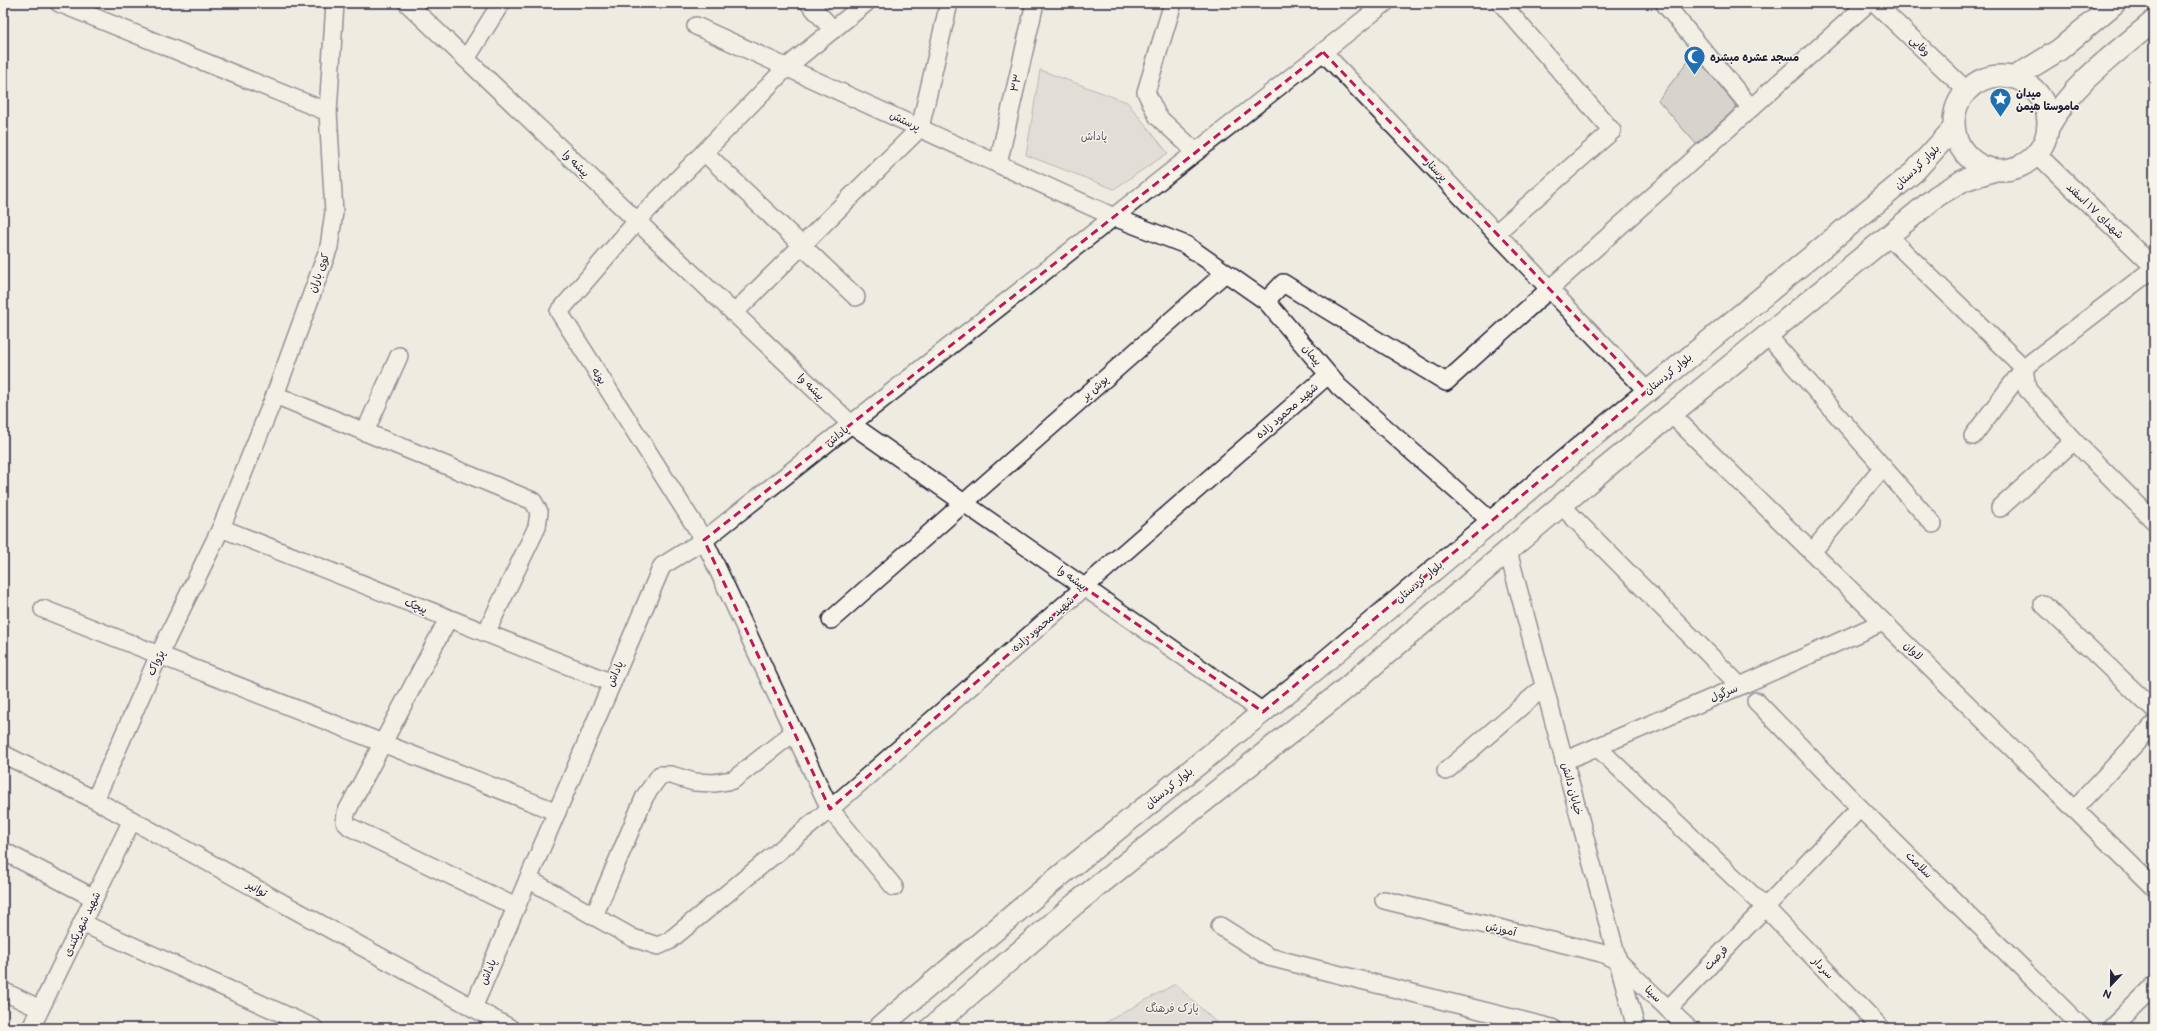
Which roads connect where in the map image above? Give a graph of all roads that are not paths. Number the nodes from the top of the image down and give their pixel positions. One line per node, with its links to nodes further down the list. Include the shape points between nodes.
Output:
1 (59, 3): 25 (street)
2 (334, 3): 25 (street, کوی باران)
3 (407, 3): 20 (street, پیشه وا)
4 (501, 3): 20 (street)
5 (809, 3): 18 (street)
6 (866, 3): 18 (street)
7 (949, 3): 27 (street)
8 (1035, 3): 32 (street, ۳۳)
9 (1173, 3): 30 (street, via 1146,92 1158,116)
10 (1385, 3): 19 (street, پاداش)
11 (1501, 3): 36 (street, via 1612,131)
12 (1664, 3): 24 (street)
13 (1868, 3): 24 (street)
14 (1875, 3): 23 (street, وفایی)
15 (2115, 3): 22 (main road, via 2059,50)
16 (2154, 21): 26 (main road, via 2089,76 2061,105)
17 (696, 26): 21 (street, پرستش)
18 (832, 30): 21 (street)
19 (1324, 52): 30 (street, پاداش); 36 (street, پرستار)
20 (466, 59): 35 (street, پیشه وا)
21 (787, 67): 27 (street, پرستش); 29 (street)
22 (2015, 77): 23 (main road, via 2000,75 1984,78); 26 (main road, via 2029,85 2040,96 2047,110)
23 (1966, 90): 28 (main road, via 1954,113)
24 (1751, 108): 41 (street)
25 (328, 112): 50 (street, کوی باران, via 334,212 329,246)
26 (2049, 126): 31 (main road, via 2045,141)
27 (920, 128): 32 (street, پرستش); 38 (street)
28 (1954, 129): 33 (main road, via 1958,144 1967,157 1980,166); 49 (main road, بلوار کردستان, via 1914,172)
29 (704, 152): 35 (street); 38 (street)
30 (1196, 152): 34 (street, پاداش)
31 (2037, 154): 33 (main road, via 2025,164 2011,170); 39 (street, شهدای ۱۷ اسفند)
32 (998, 164): 34 (street, پرستش)
33 (1995, 170): 37 (main road, via 1964,180 1937,196)
34 (1114, 217): 40 (street, پیمان, via 1186,245); 52 (street, پاداش)
35 (636, 221): 44 (street, پیشه وا); 64 (street, پونه, via 559,312)
36 (1496, 233): 41 (street, پرستار)
37 (1888, 236): 45 (main road); 47 (street)
38 (801, 247): 42 (street); 44 (street)
39 (2154, 268): 47 (street)
40 (1226, 273): 43 (street, پیمان); 57 (street, پوش پر)
41 (1550, 289): 43 (street, via 1446,382 1284,283); 49 (street, پرستار)
42 (856, 297)
43 (1266, 301): 48 (street, پیمان)
44 (734, 313): 52 (street, پیشه وا)
45 (1767, 335): 51 (main road); 56 (street)
46 (399, 356): 53 (street)
47 (2024, 368): 54 (street); 55 (street, via 2027,389)
48 (1328, 375): 60 (street, پیمان, via 1339,388); 67 (street, شهید محمود زاده)
49 (1647, 391): 60 (main road, بلوار کردستان)
50 (275, 395): 53 (street); 63 (street, کوی باران)
51 (1671, 414): 58 (main road); 66 (street, لاوان)
52 (851, 424): 57 (street, پیشه وا); 64 (street, پاداش)
53 (365, 432): 73 (street, via 533,501 539,512 537,527)
54 (1972, 436)
55 (2074, 441): 59 (street); 61 (street)
56 (1883, 467): 62 (street); 66 (street)
57 (965, 504): 67 (street, پیشه وا); 71 (street, پوش پر)
58 (1561, 505): 65 (main road); 77 (street)
59 (2000, 508)
60 (1491, 521): 80 (main road, بلوار کردستان)
61 (2154, 521)
62 (1933, 524)
63 (221, 528): 70 (street, پیچک); 74 (street, پژواک)
64 (704, 540): 75 (street, پاداش, via 662,566); 82 (street)
65 (1508, 551): 76 (street, خیابان دانش); 115 (main road, via 1344,690 1074,904)
66 (1812, 552): 72 (street, لاوان)
67 (1085, 588): 80 (street, پیشه وا); 90 (street, شهید محمود زاده)
68 (2043, 604): 79 (street)
69 (44, 609): 74 (street)
70 (448, 619): 73 (street, پیچک); 83 (street)
71 (831, 620)
72 (1883, 622): 77 (street, سرگول); 91 (street, لاوان)
73 (486, 633): 75 (street, پیچک)
74 (159, 654): 83 (street); 88 (street, پژواک)
75 (612, 683): 92 (street, پاداش)
76 (1544, 686): 86 (street, خیابان دانش); 87 (street)
77 (1740, 686): 84 (street, سرگول)
78 (1756, 701): 89 (street, سلامت)
79 (2154, 710)
80 (1263, 712): 114 (main road, بلوار کردستان, via 1050,884)
81 (2154, 724): 91 (street)
82 (794, 732): 90 (street); 102 (street, via 733,780 714,783 694,782 671,775 660,775 645,796)
83 (384, 743): 92 (street); 100 (street, via 346,813 345,822 350,827)
84 (1597, 747): 86 (street, سرگول); 101 (street, سردار)
85 (3, 754): 88 (street, توانیر)
86 (1564, 761): 105 (street, خیابان دانش)
87 (1446, 771)
88 (95, 800): 93 (street, توانیر)
89 (1860, 808): 101 (street, فرصت); 120 (street, سلامت)
90 (830, 809): 96 (street); 102 (street, شهید محمود زاده, via 669,941 658,946 646,943)
91 (2074, 809): 97 (street, لاوان)
92 (557, 812): 95 (street, پاداش)
93 (132, 820): 98 (street, شهید شهریکندی); 108 (street, توانیر)
94 (3, 851): 98 (street)
95 (528, 879): 100 (street, پاداش); 102 (street)
96 (894, 887)
97 (2154, 887)
98 (94, 898): 103 (street, شهید شهریکندی)
99 (1384, 900): 105 (street, آموزش, via 1601,953)
100 (516, 907): 108 (street, پاداش)
101 (1764, 907): 110 (street, فرصت); 119 (street, سردار)
102 (594, 916)
103 (82, 923): 109 (street, شهید شهریکندی); 112 (street)
104 (1220, 926): 116 (street, via 1270,957)
105 (1618, 961): 110 (street, سینا); 117 (street, خیابان دانش)
106 (2154, 986): 121 (street)
107 (3, 990): 109 (street)
108 (473, 1008): 113 (street, توانیر)
109 (40, 1009): 111 (street, شهید شهریکندی)
110 (1668, 1009): 118 (street, سینا)
111 (31, 1028)
112 (314, 1028)
113 (510, 1028)
114 (879, 1028)
115 (931, 1028)
116 (1552, 1028)
117 (1636, 1028)
118 (1688, 1028)
119 (1881, 1028)
120 (2083, 1028)
121 (2111, 1028)

